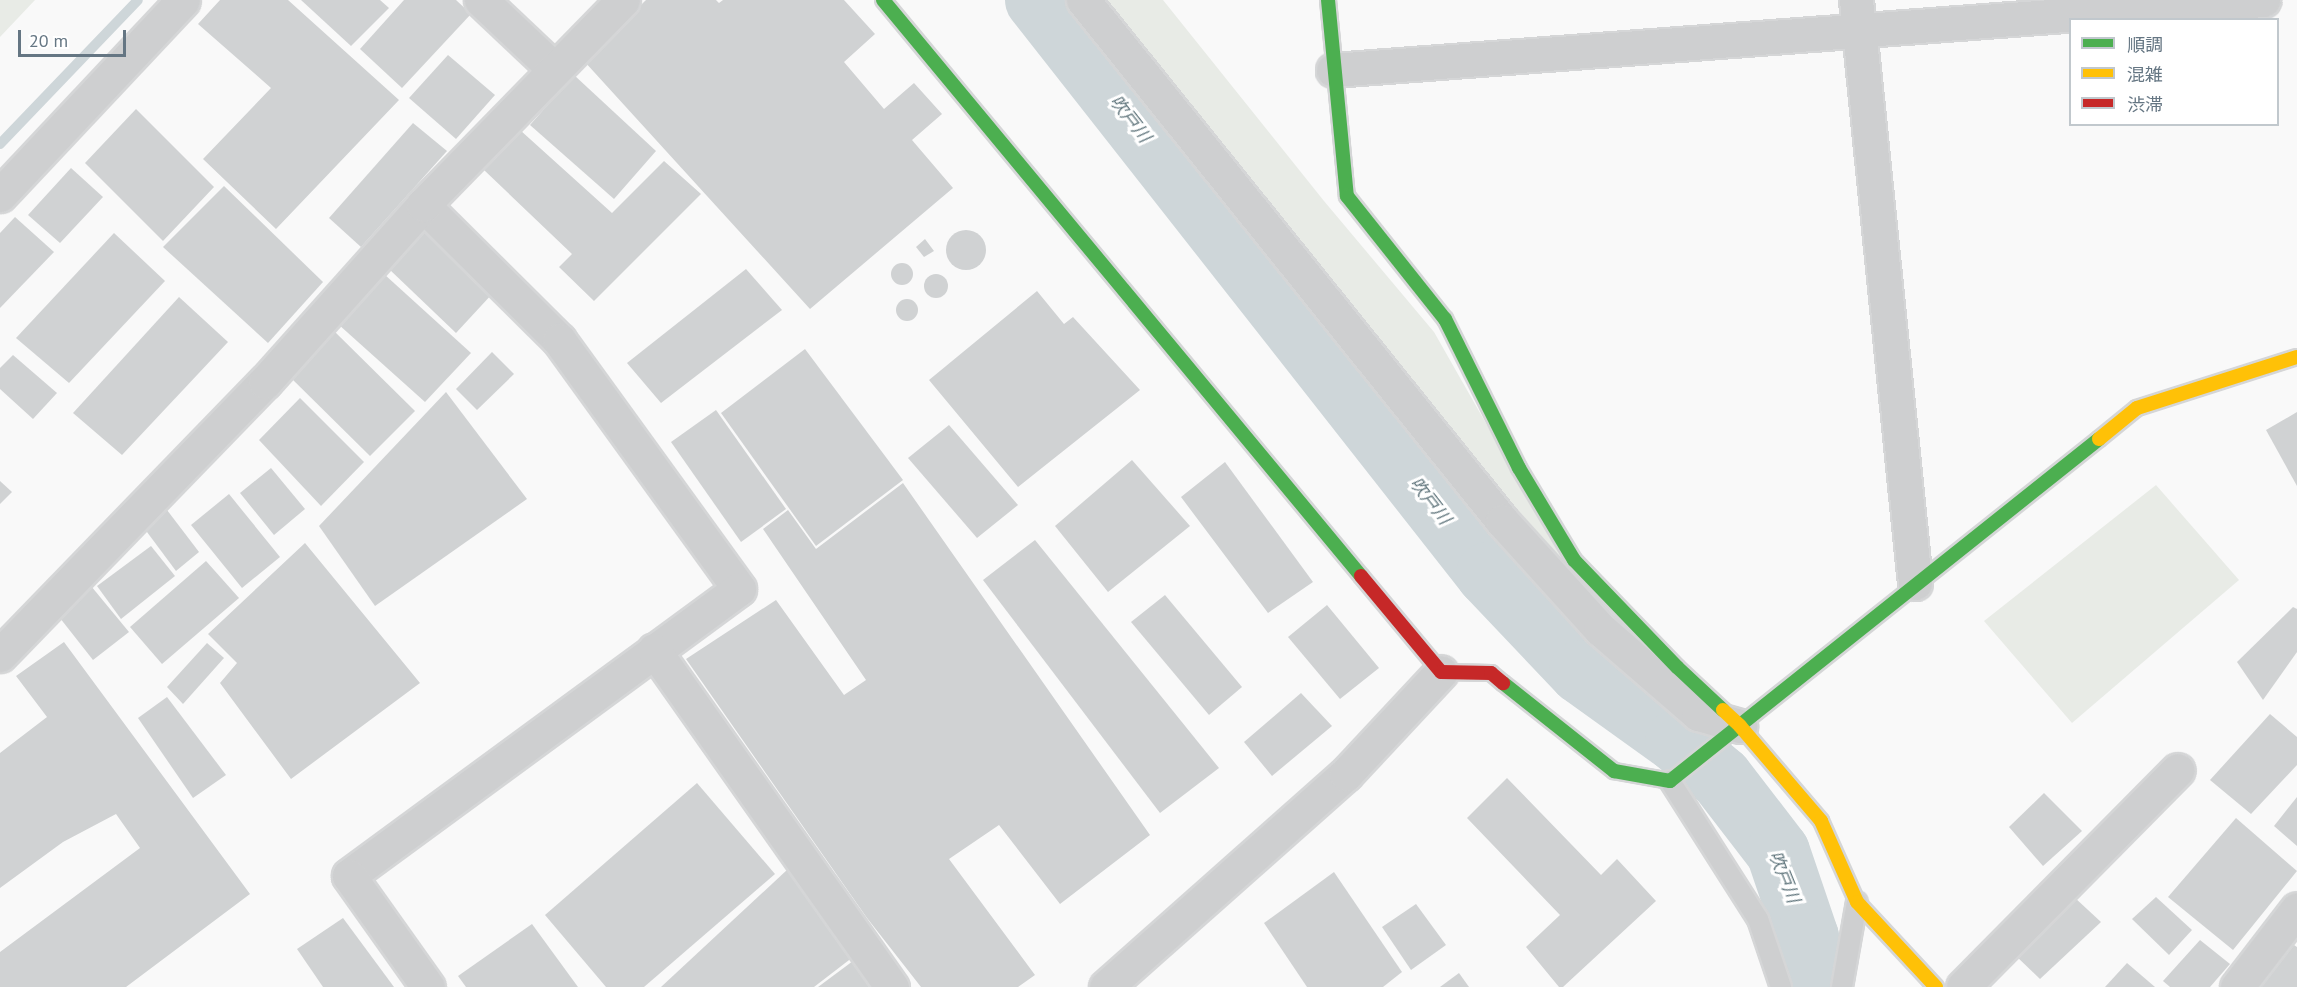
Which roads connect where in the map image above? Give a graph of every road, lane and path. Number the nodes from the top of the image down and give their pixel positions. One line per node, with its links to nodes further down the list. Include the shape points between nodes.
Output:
1 (183, 0): 11 (street)
2 (481, 0): 9 (street)
3 (623, 0): 9 (street)
4 (883, 0): 17 (street)
5 (1083, 0): 18 (street, via 1503,521 1592,621 1698,714)
6 (1328, 0): 10 (street)
7 (2263, 0): 8 (street)
8 (1857, 15): 10 (street); 14 (street)
9 (554, 69): 12 (street)
10 (1333, 70): 18 (street, via 1347,196 1445,319 1519,468 1574,560)
11 (0, 195)
12 (423, 205): 15 (street, via 559,340 739,589); 16 (street, via 265,382)
13 (2297, 357): 14 (street, via 2137,408)
14 (1915, 583): 18 (street)
15 (654, 650): 23 (street, via 349,876); 24 (street)
16 (0, 655)
17 (1442, 672): 20 (street, via 1491,673 1614,771); 25 (street, via 1346,774)
18 (1740, 726): 20 (street); 21 (street, via 1821,821)
19 (2178, 770): 29 (street)
20 (1670, 781): 26 (lane, via 1758,919)
21 (1857, 902): 27 (lane); 28 (street)
22 (2297, 909): 30 (street)
23 (428, 987)
24 (892, 987)
25 (1106, 987)
26 (1781, 987)
27 (1842, 987)
28 (1936, 987)
29 (1963, 987)
30 (2237, 987)

